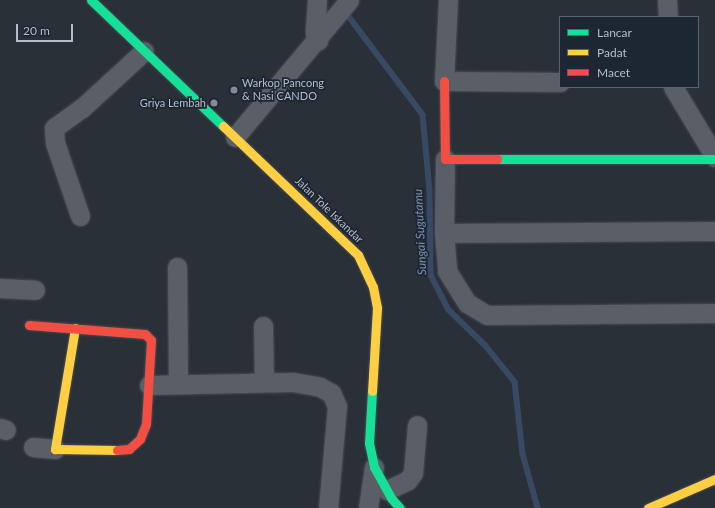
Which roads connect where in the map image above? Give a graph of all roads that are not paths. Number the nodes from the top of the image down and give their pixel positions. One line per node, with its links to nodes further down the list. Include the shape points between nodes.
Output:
1 (91, 0): 8 (street, Jalan Tole Iskandar)
2 (317, 0): 7 (street, via 315,32)
3 (349, 0): 7 (street)
4 (448, 0): 9 (street)
5 (668, 0): 6 (street)
6 (668, 16)
7 (318, 40): 12 (street)
8 (144, 51): 12 (street, Jalan Tole Iskandar); 15 (street, via 82,108 54,128 55,143)
9 (444, 81): 10 (street); 14 (street)
10 (559, 82)
11 (674, 88): 13 (street)
12 (235, 137): 31 (street, Jalan Tole Iskandar, via 358,255 373,287 377,308 369,443)
13 (715, 158): 14 (street)
14 (445, 159): 17 (street)
15 (80, 216)
16 (715, 232): 17 (street)
17 (444, 233): 21 (street, via 447,271 467,303 487,315)
18 (177, 267): 26 (street)
19 (0, 288): 20 (street)
20 (35, 290)
21 (715, 313)
22 (29, 325): 24 (street)
23 (263, 326): 25 (street)
24 (75, 328): 27 (street, via 145,334 151,340); 30 (street)
25 (264, 382): 26 (street); 34 (street, via 294,382 320,387 331,393 337,406)
26 (178, 384): 27 (street)
27 (149, 385): 30 (street, via 146,424 140,438 129,449 104,452)
28 (417, 425): 33 (street, via 413,473)
29 (33, 447): 30 (street)
30 (55, 449)
31 (374, 467): 33 (street, Jalan Tole Iskandar); 35 (street)
32 (715, 479): 36 (street)
33 (392, 501)
34 (328, 508)
35 (368, 508)
36 (648, 508)

